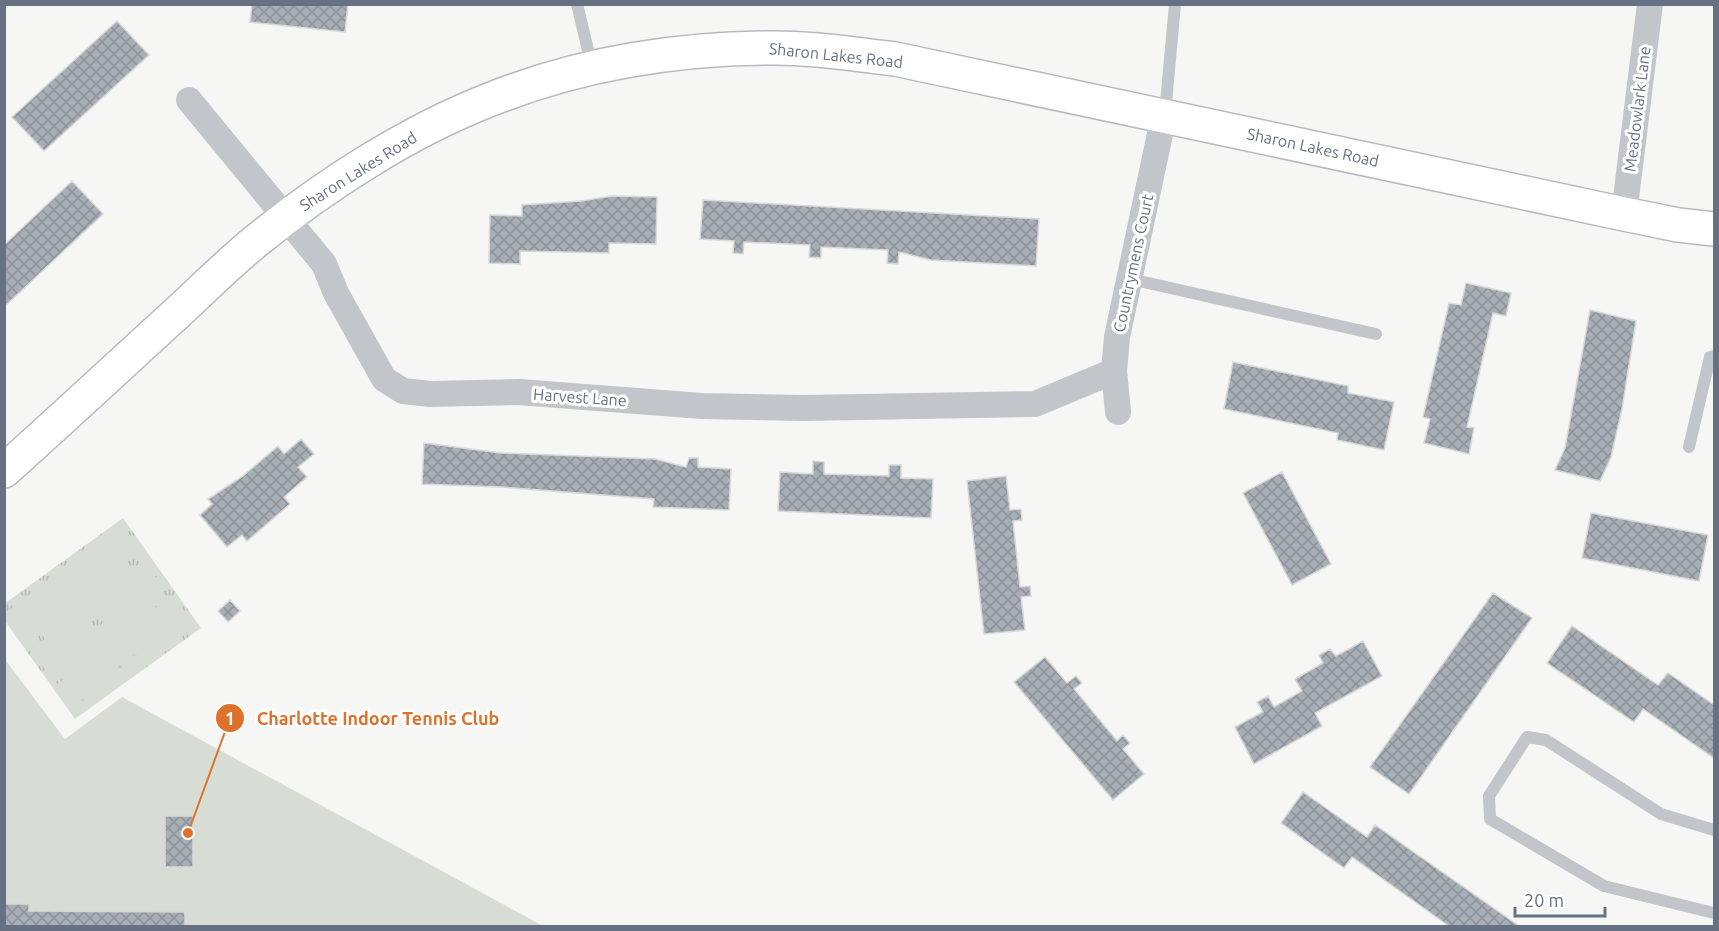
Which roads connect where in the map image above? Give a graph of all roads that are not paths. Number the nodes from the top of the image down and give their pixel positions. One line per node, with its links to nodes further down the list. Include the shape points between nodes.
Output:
1 (577, 4): 4 (lane)
2 (1175, 4): 6 (lane)
3 (1650, 4): 7 (street, Meadowlark Lane)
4 (592, 68): 6 (street, Sharon Lakes Road, via 691,51 812,50 895,59); 8 (street, Sharon Lakes Road, via 488,100 419,132 328,186)
5 (189, 100): 8 (street, Harvest Lane)
6 (1164, 115): 7 (street, Sharon Lakes Road); 10 (street, Countrymens Court)
7 (1624, 214): 9 (street, Sharon Lakes Road)
8 (285, 218): 13 (street, Harvest Lane, via 324,264 384,379 403,391 519,392 736,407 1035,404); 16 (street, Sharon Lakes Road)
9 (1714, 229)
10 (1130, 279): 11 (lane); 13 (street, Countrymens Court)
11 (1376, 334)
12 (1714, 356): 15 (lane, via 1710,357)
13 (1114, 371): 14 (street, Countrymens Court)
14 (1118, 412)
15 (1689, 447)
16 (4, 471)
17 (1714, 830): 18 (lane, via 1661,814 1546,740 1527,737 1489,796 1490,819 1604,886)
18 (1714, 913)

